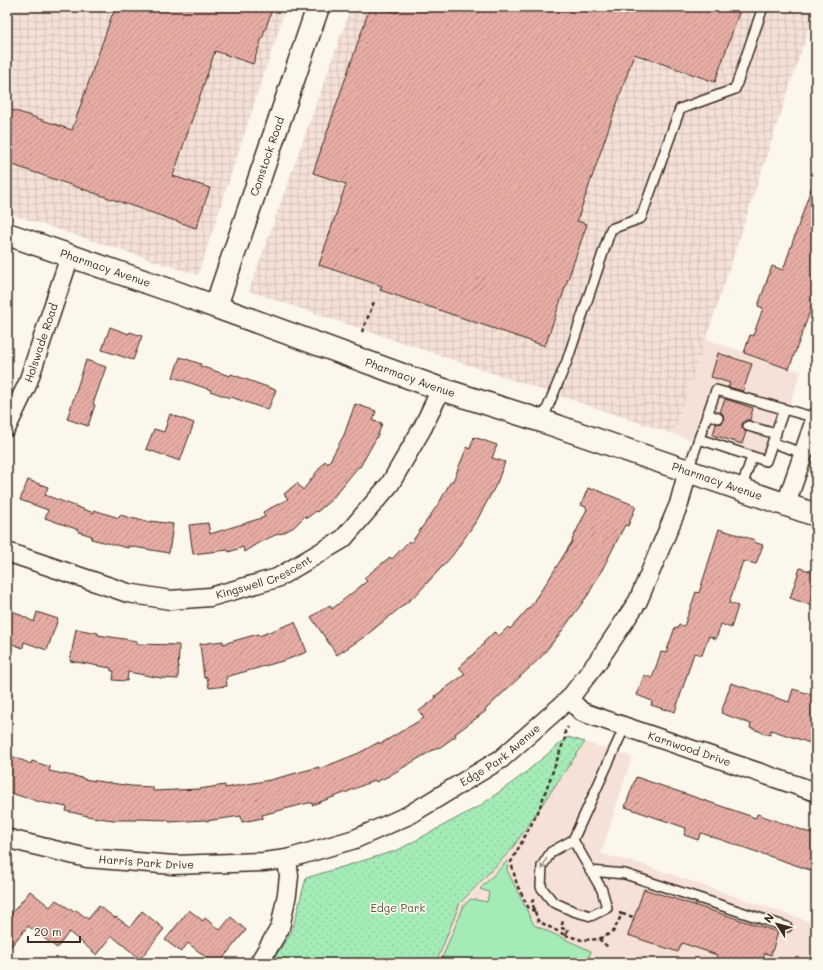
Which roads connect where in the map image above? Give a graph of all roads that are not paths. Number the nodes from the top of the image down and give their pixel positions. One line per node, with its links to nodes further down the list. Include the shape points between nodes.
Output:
1 (318, 7): 5 (street, Comstock Road)
2 (763, 7): 11 (lane, via 735,89 680,109 641,218 611,229 567,361)
3 (7, 234): 4 (street, Pharmacy Avenue)
4 (70, 256): 5 (street, Pharmacy Avenue); 13 (street, Holswade Road, via 27,385)
5 (216, 306): 6 (street, Pharmacy Avenue)
6 (441, 389): 11 (street, Pharmacy Avenue); 23 (street, Kingswell Crescent, via 390,484 343,539 277,578 210,597 170,600 128,593)
7 (784, 410): 8 (lane, via 716,390); 10 (lane); 14 (lane)
8 (707, 414): 9 (lane); 15 (lane)
9 (718, 418)
10 (816, 418): 17 (street)
11 (542, 420): 19 (street, Pharmacy Avenue)
12 (748, 426): 14 (lane)
13 (7, 427)
14 (776, 434): 16 (lane)
15 (698, 438): 18 (lane); 19 (lane)
16 (773, 444): 17 (lane); 18 (lane, via 766,461)
17 (804, 453): 21 (street)
18 (752, 457): 20 (lane)
19 (688, 470): 20 (street, Pharmacy Avenue); 24 (street, Edge Park Avenue, via 679,504 638,601)
20 (741, 488): 21 (street, Pharmacy Avenue)
21 (786, 504): 22 (street, Pharmacy Avenue)
22 (816, 515)
23 (7, 552)
24 (569, 699): 25 (street, Karnwood Drive, via 582,712); 29 (street, Edge Park Avenue, via 501,759 409,815 356,839)
25 (625, 726): 26 (street, Karnwood Drive); 27 (lane)
26 (816, 792)
27 (573, 840): 30 (lane); 30 (lane, one-way to 30, via 552,852 542,866 541,887 552,902 591,916 606,908 602,890)
28 (9, 843): 29 (street, Harris Park Drive, via 87,858 174,866)
29 (287, 859): 32 (street, via 289,876 280,928)
30 (590, 871): 31 (lane, via 625,874)
31 (787, 927)
32 (259, 963)

